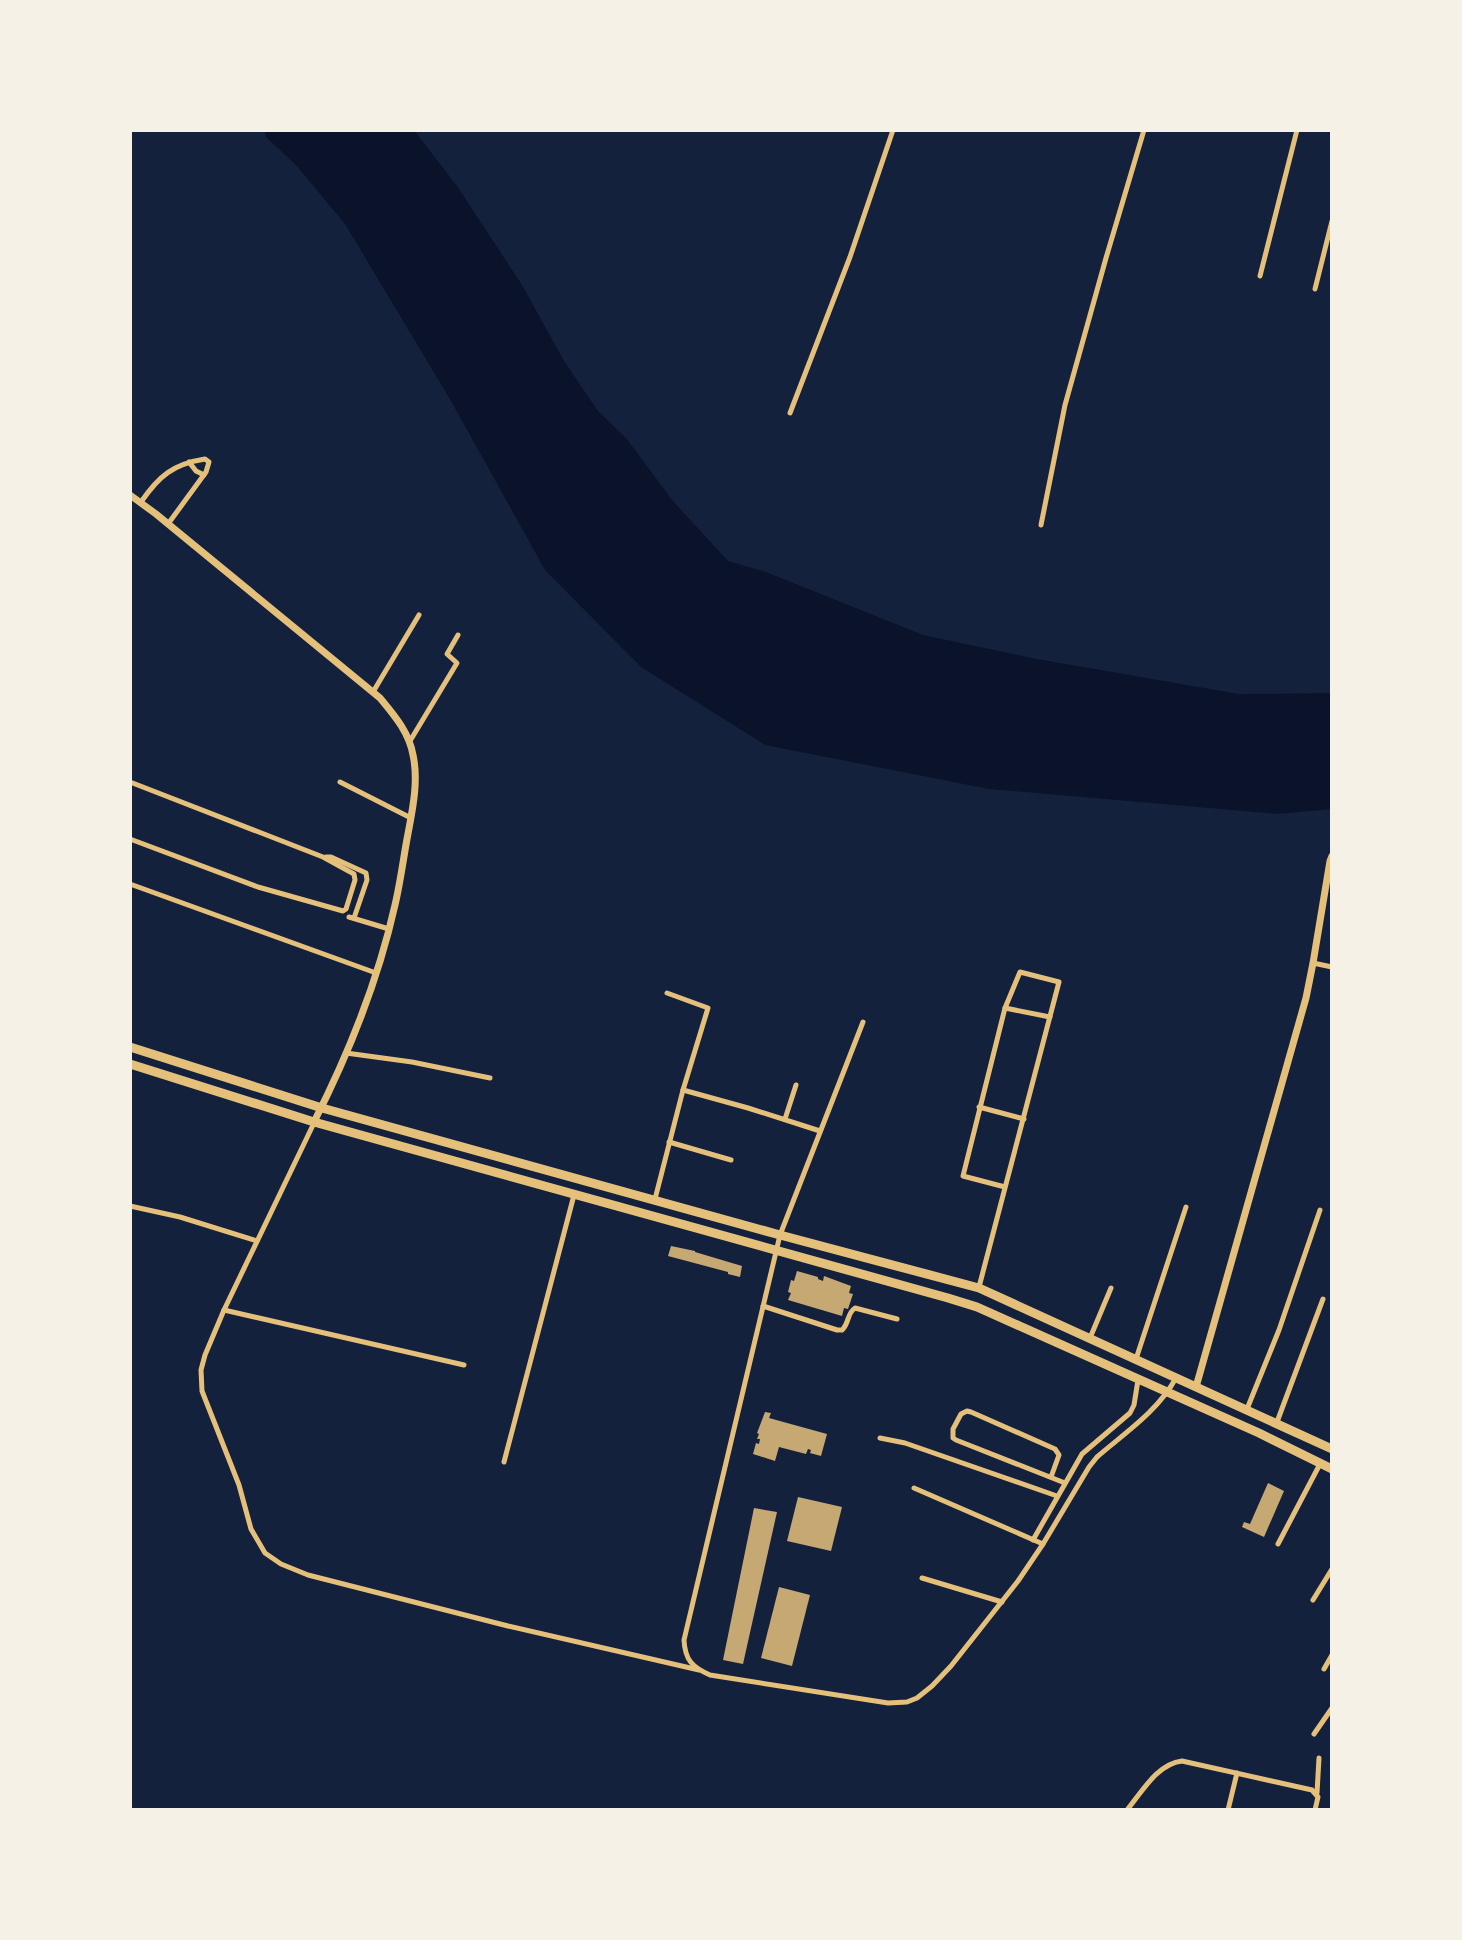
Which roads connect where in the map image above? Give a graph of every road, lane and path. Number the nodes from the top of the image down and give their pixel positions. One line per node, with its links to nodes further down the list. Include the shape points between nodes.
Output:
1 (893, 130): 7 (street)
2 (1144, 130): 13 (street, via 1065,405)
3 (1297, 130): 5 (street)
4 (1332, 221): 6 (street)
5 (1260, 276)
6 (1315, 289)
7 (790, 413)
8 (189, 462): 9 (street); 9 (street, via 209,462); 11 (street, via 162,477)
9 (204, 475): 12 (street)
10 (130, 495): 11 (street)
11 (141, 502): 12 (street)
12 (168, 524): 16 (street)
13 (1041, 525)
14 (419, 615): 16 (street)
15 (458, 635): 17 (street, via 447,654 457,663)
16 (373, 692): 17 (street)
17 (410, 741): 20 (street, via 416,774)
18 (130, 782): 23 (street)
19 (340, 782): 20 (street)
20 (411, 818): 25 (street)
21 (130, 839): 23 (street, via 258,887 343,911 354,874)
22 (1332, 856): 26 (street)
23 (323, 857): 25 (street, via 366,873 352,918)
24 (130, 884): 28 (street)
25 (389, 929): 28 (street)
26 (1313, 963): 27 (street); 67 (street)
27 (1332, 967)
28 (376, 973): 34 (street)
29 (667, 993): 38 (street, via 708,1008)
30 (1005, 1008): 31 (street); 31 (street, via 1020,972 1059,982); 39 (street)
31 (1050, 1017): 42 (street)
32 (863, 1022): 44 (street)
33 (130, 1047): 40 (main road)
34 (346, 1053): 36 (street); 40 (street)
35 (130, 1064): 43 (main road)
36 (490, 1078)
37 (796, 1085): 41 (street)
38 (683, 1090): 41 (street); 45 (street)
39 (979, 1107): 42 (street); 47 (street, via 963,1176)
40 (322, 1108): 43 (street); 49 (main road)
41 (785, 1119): 44 (street)
42 (1024, 1119): 47 (street)
43 (314, 1122): 48 (main road); 54 (street)
44 (820, 1131): 53 (street)
45 (669, 1142): 46 (street); 49 (street)
46 (731, 1160)
47 (1005, 1187): 56 (street)
48 (574, 1195): 55 (main road); 73 (street)
49 (654, 1200): 53 (main road)
50 (130, 1206): 54 (street)
51 (1186, 1207): 63 (street)
52 (1320, 1210): 69 (street)
53 (780, 1235): 55 (street); 56 (main road)
54 (257, 1241): 60 (street)
55 (776, 1251): 59 (street); 66 (main road, via 977,1307)
56 (979, 1288): 62 (main road)
57 (1111, 1288): 62 (street)
58 (1323, 1299): 70 (street)
59 (763, 1306): 61 (street, via 837,1330 845,1327 855,1308); 89 (street, via 684,1640 685,1653)
60 (224, 1310): 64 (street); 89 (street, via 205,1355 202,1391 251,1529 265,1553 308,1575)
61 (897, 1319)
62 (1090, 1338): 63 (main road)
63 (1136, 1359): 65 (main road)
64 (464, 1365)
65 (1176, 1378): 67 (main road); 68 (street)
66 (1138, 1380): 68 (main road); 77 (street, via 1130,1413 1088,1448)
67 (1196, 1387): 69 (main road)
68 (1168, 1393): 74 (main road); 81 (street, via 1097,1457)
69 (1247, 1409): 70 (main road)
70 (1277, 1423): 72 (main road)
71 (880, 1438): 79 (street)
72 (1332, 1449)
73 (504, 1462)
74 (1321, 1463): 75 (main road); 82 (street)
75 (1332, 1469)
76 (1051, 1477): 76 (street, via 1058,1451 971,1412 961,1414 952,1434 956,1440); 77 (street)
77 (1065, 1483): 79 (street)
78 (914, 1488): 80 (street)
79 (1057, 1496): 80 (street)
80 (1033, 1540): 81 (street)
81 (1043, 1544): 86 (street)
82 (1278, 1544)
83 (1332, 1569): 85 (street)
84 (922, 1578): 86 (street)
85 (1313, 1600)
86 (1002, 1602): 89 (street, via 951,1666 907,1702 860,1699)
87 (1332, 1655): 88 (street)
88 (1324, 1669)
89 (699, 1670)
90 (1332, 1708): 91 (street)
91 (1314, 1734)
92 (1319, 1758): 94 (street)
93 (1237, 1773): 94 (street); 95 (street, via 1171,1763); 96 (street)
94 (1317, 1794): 97 (street)
95 (1127, 1810)
96 (1228, 1810)
97 (1315, 1810)

